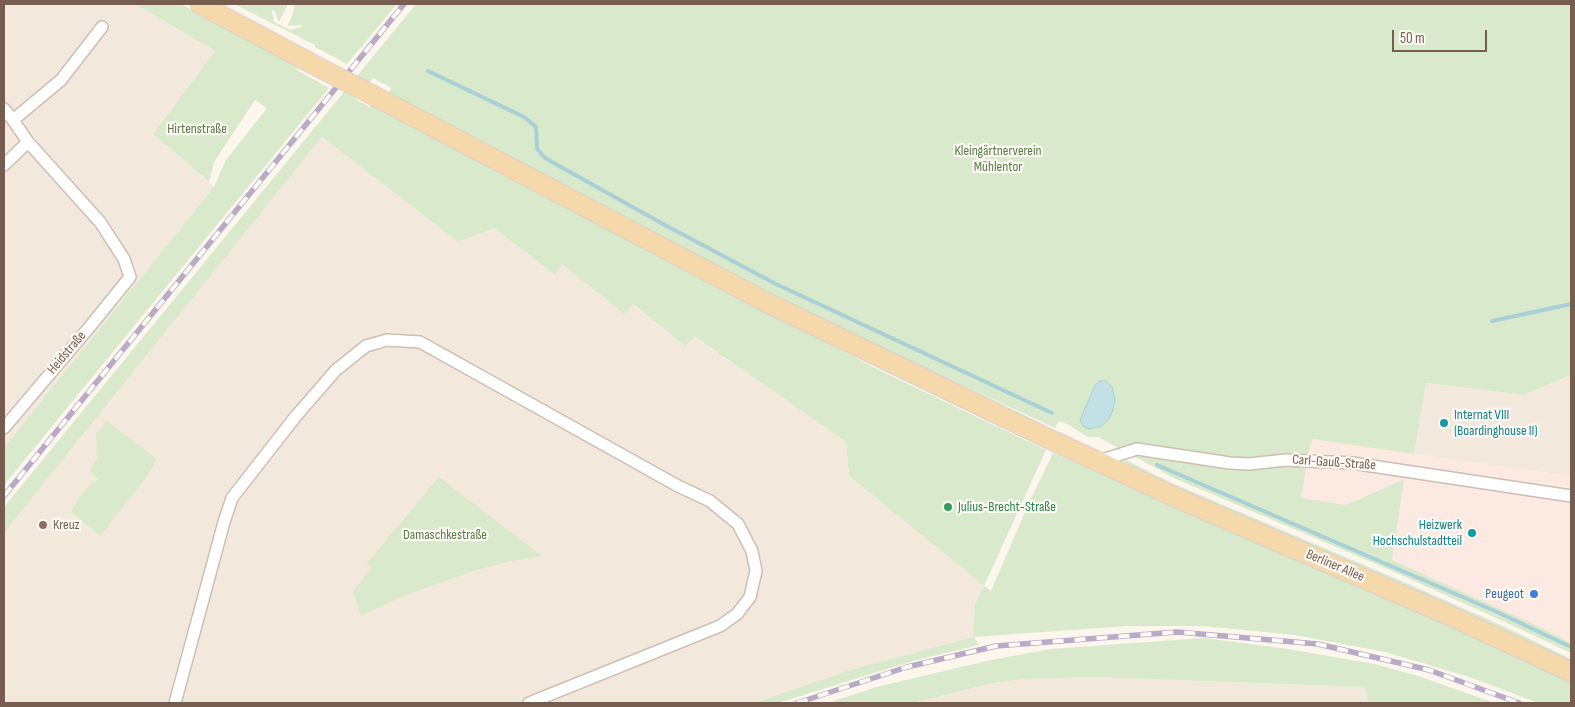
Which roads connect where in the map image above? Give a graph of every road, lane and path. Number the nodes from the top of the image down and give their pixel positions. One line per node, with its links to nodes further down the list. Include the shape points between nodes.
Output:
1 (200, 4): 8 (main road, Berliner Allee, bridge, via 768,303)
2 (102, 27): 4 (street, via 61,80)
3 (4, 108): 4 (street)
4 (13, 120): 5 (street)
5 (28, 142): 6 (street); 7 (street, Heidstraße, via 100,222 124,259 130,277)
6 (4, 165)
7 (4, 428)
8 (1099, 461): 9 (street, Carl-Gauß-Straße, via 1138,449 1230,463 1286,460 1352,463); 10 (main road, Berliner Allee)
9 (1571, 496)
10 (1571, 672)
11 (175, 703): 12 (street, via 232,498 336,370 366,346 387,340 420,342 710,501 738,524 752,551 756,572 750,597 738,614 712,629)
12 (529, 703)

